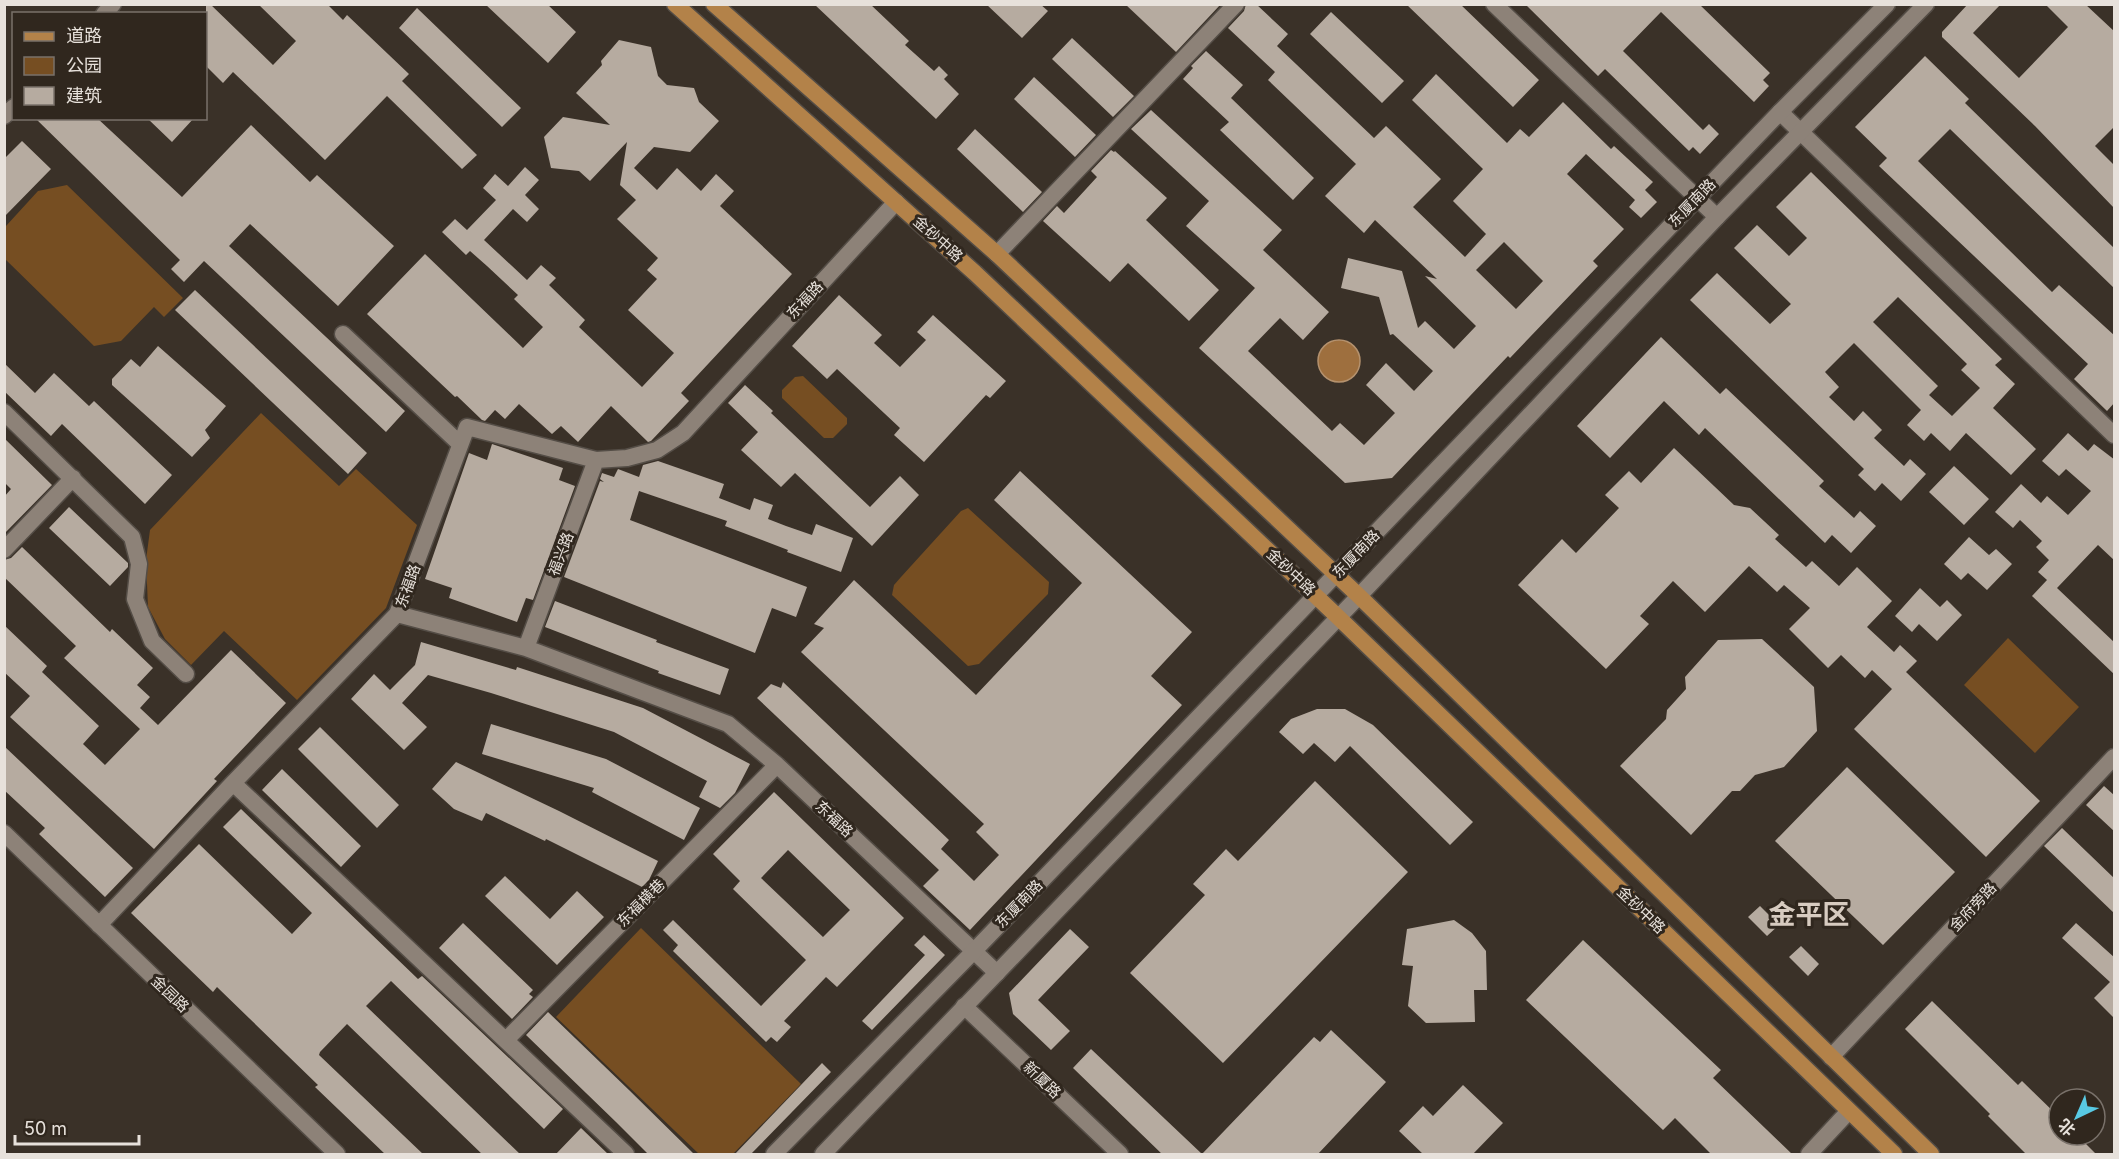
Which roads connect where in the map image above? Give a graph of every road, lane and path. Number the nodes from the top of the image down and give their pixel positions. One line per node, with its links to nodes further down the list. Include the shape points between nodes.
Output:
1 (675, 4): 10 (main road, 金砂中路)
2 (714, 4): 12 (main road, 金砂中路)
3 (1236, 4): 12 (street)
4 (1494, 4): 9 (street)
5 (1887, 4): 7 (street, 东厦南路)
6 (1926, 4): 8 (street, 东厦南路)
7 (1780, 112): 8 (street); 9 (street, 东厦南路)
8 (1802, 131): 11 (street, 东厦南路); 15 (street)
9 (1697, 198): 11 (street); 20 (street, 东厦南路)
10 (896, 202): 17 (street, 东福路, via 683,433 657,450 627,458); 21 (main road, 金砂中路)
11 (1717, 217): 22 (street, 东厦南路)
12 (997, 254): 20 (main road, 金砂中路)
13 (343, 334): 16 (street)
14 (4, 412): 18 (street)
15 (2115, 435)
16 (460, 444): 17 (street, 东福路, via 467,428); 23 (street, 东福路)
17 (596, 460): 25 (street, 福兴路)
18 (73, 478): 19 (street); 26 (street, via 132,537 139,564 135,599 152,641)
19 (4, 550)
20 (1336, 574): 21 (street, 东厦南路); 22 (main road, 金砂中路)
21 (1316, 595): 24 (main road, 金砂中路); 32 (street, 东厦南路)
22 (1359, 596): 24 (street, 东厦南路); 36 (main road, 金砂中路)
23 (397, 614): 25 (street, 东福路); 29 (street)
24 (1338, 617): 33 (street, 东厦南路); 37 (main road, 金砂中路)
25 (526, 648): 28 (street, 东福路, via 728,724)
26 (186, 674)
27 (2115, 757): 36 (street, 金府旁路)
28 (777, 765): 32 (street, 东福路); 35 (street, 东福横巷)
29 (232, 783): 31 (street); 35 (street)
30 (4, 833): 31 (street, 金园路)
31 (99, 925): 38 (street, 金园路)
32 (974, 951): 33 (street, 东福路); 40 (street, 东厦南路)
33 (997, 973): 34 (street, 东厦南路)
34 (964, 1006): 41 (street, 东厦南路); 42 (street, 新厦路)
35 (506, 1040): 39 (street)
36 (1831, 1057): 45 (main road, 金砂中路)
37 (1850, 1111): 43 (street); 44 (main road, 金砂中路)
38 (336, 1155)
39 (626, 1155)
40 (774, 1155)
41 (823, 1155)
42 (1120, 1155)
43 (1809, 1155)
44 (1894, 1155)
45 (1930, 1155)

